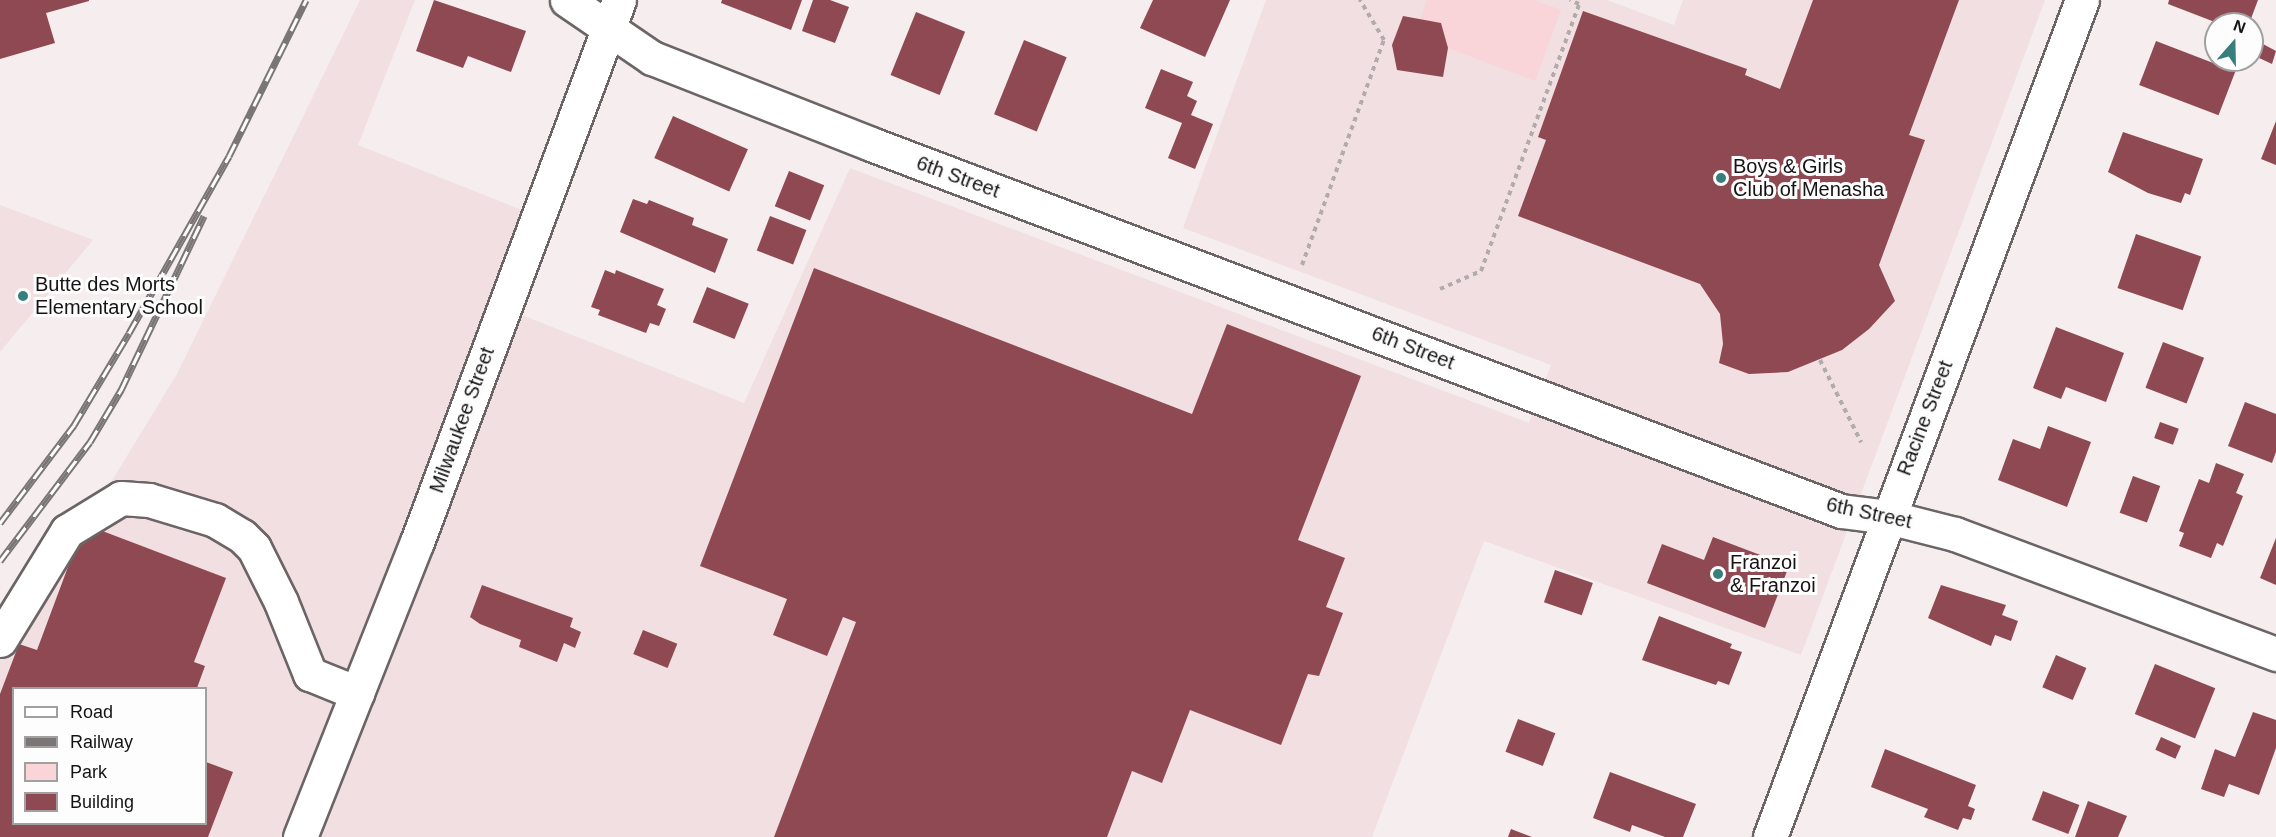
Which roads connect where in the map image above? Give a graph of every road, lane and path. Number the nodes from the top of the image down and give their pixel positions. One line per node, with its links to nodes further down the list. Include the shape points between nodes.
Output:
1 (567, 0): 5 (street, 6th Street)
2 (1360, 0): 6 (path, via 1384,40)
3 (1570, 0): 7 (path, via 1579,4 1481,272)
4 (2082, 0): 10 (street, Racine Street)
5 (614, 14): 10 (street, 6th Street, via 652,58 1841,511); 13 (street, Milwaukee Street)
6 (1302, 265)
7 (1440, 289)
8 (1821, 360): 9 (path)
9 (1861, 442)
10 (1888, 517): 12 (street, 6th Street, via 1955,534); 15 (street, Racine Street)
11 (0, 640): 13 (street, via 67,531 121,498 149,500 215,520 243,536 254,548 281,602 310,674)
12 (2276, 654)
13 (357, 693): 14 (street, Milwaukee Street)
14 (300, 837)
15 (1770, 837)

